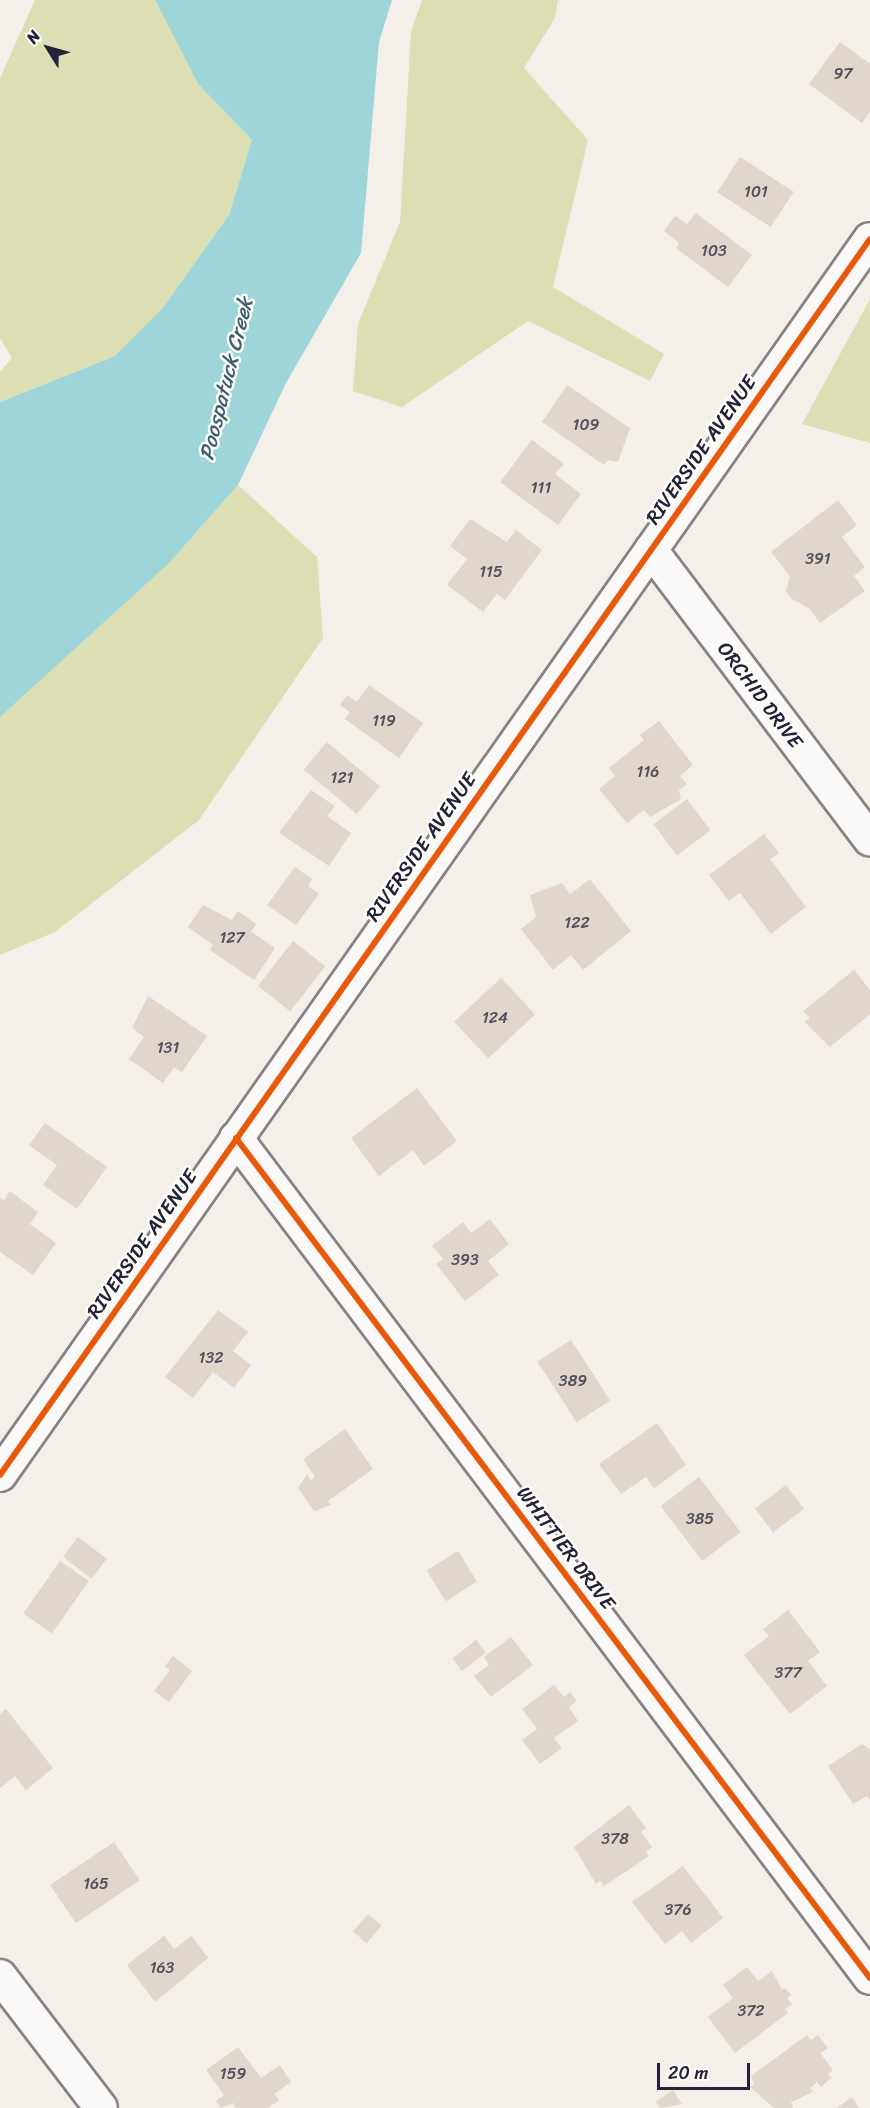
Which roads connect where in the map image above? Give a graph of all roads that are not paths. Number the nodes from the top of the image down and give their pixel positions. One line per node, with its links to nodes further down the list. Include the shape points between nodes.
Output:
1 (870, 238): 2 (street, RIVERSIDE AVENUE)
2 (651, 550): 3 (street, ORCHID DRIVE); 4 (street, RIVERSIDE AVENUE)
3 (870, 840)
4 (236, 1138): 5 (street, RIVERSIDE AVENUE); 7 (street, WHITTIER DRIVE)
5 (0, 1474)
6 (0, 1976): 8 (street)
7 (870, 1978)
8 (101, 2108)

